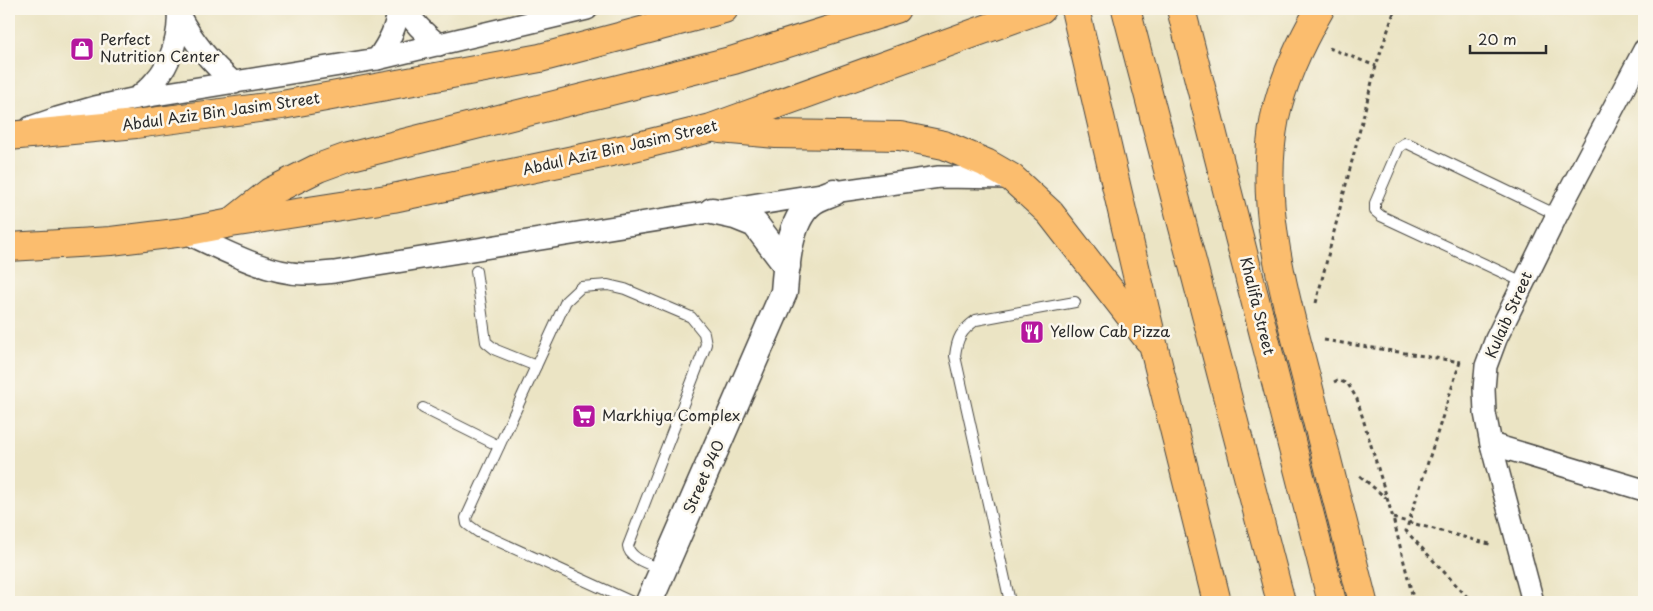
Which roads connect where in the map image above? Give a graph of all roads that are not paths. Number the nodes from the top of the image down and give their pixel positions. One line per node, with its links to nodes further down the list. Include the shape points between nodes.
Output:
1 (398, 9): 16 (street, via 394,30)
2 (405, 9): 14 (street)
3 (703, 9): 13 (main road)
4 (724, 9): 13 (main road, Abdul Aziz Bin Jasim Street)
5 (896, 9): 25 (main road, via 734,60 348,158 318,168 270,192)
6 (1041, 9): 19 (main road, Abdul Aziz Bin Jasim Street)
7 (1075, 9): 32 (main road)
8 (1126, 9): 43 (main road)
9 (1181, 9): 44 (main road, Khalifa Street)
10 (1320, 9): 45 (main road, via 1303,39 1276,116 1271,150 1270,214 1283,285)
11 (581, 10): 14 (street, Abdul Aziz Bin Jasim Street)
12 (178, 12): 17 (street, via 202,53); 18 (street, via 176,39 168,62 155,82)
13 (666, 24): 20 (main road, Abdul Aziz Bin Jasim Street, via 540,58 282,105)
14 (439, 45): 16 (street, Abdul Aziz Bin Jasim Street)
15 (1644, 50): 24 (street, Kulaib Street)
16 (377, 59): 17 (street, Abdul Aziz Bin Jasim Street)
17 (234, 83): 18 (street, Abdul Aziz Bin Jasim Street)
18 (137, 98): 20 (street, Abdul Aziz Bin Jasim Street, via 57,118)
19 (711, 128): 21 (main road, via 776,134 900,136 944,145); 25 (main road, Abdul Aziz Bin Jasim Street, via 393,198)
20 (9, 136)
21 (1012, 178): 22 (street, via 939,178); 32 (main road, via 1050,213)
22 (834, 192): 23 (street); 28 (street, Street 940, via 810,204 800,218)
23 (712, 211): 26 (street, via 334,272 302,274 241,258); 28 (street, via 755,224)
24 (1556, 215): 30 (street, Kulaib Street); 30 (lane, via 1410,144 1399,147 1375,203 1375,211)
25 (231, 223): 26 (main road, Abdul Aziz Bin Jasim Street)
26 (184, 232): 27 (main road, Abdul Aziz Bin Jasim Street, via 111,241)
27 (9, 247)
28 (786, 266): 38 (street, Street 940, via 784,292)
29 (476, 271): 33 (lane, via 486,342 496,350)
30 (1523, 282): 35 (street, Kulaib Street, via 1486,366 1485,413)
31 (1075, 302): 41 (lane, via 976,320 965,328 956,342 955,356)
32 (1154, 348): 42 (main road)
33 (536, 366): 36 (lane); 38 (lane, via 566,301 581,287 608,285 625,289 691,317 704,333 706,344 703,353 628,546 634,556)
34 (423, 408): 36 (lane)
35 (1491, 444): 37 (street); 46 (street, Kulaib Street)
36 (498, 446): 39 (lane, via 467,513 467,524 478,532)
37 (1644, 490)
38 (663, 570): 40 (street, Street 940)
39 (632, 602)
40 (649, 602)
41 (1010, 602)
42 (1217, 602)
43 (1281, 602)
44 (1332, 602)
45 (1363, 602)
46 (1533, 602)

